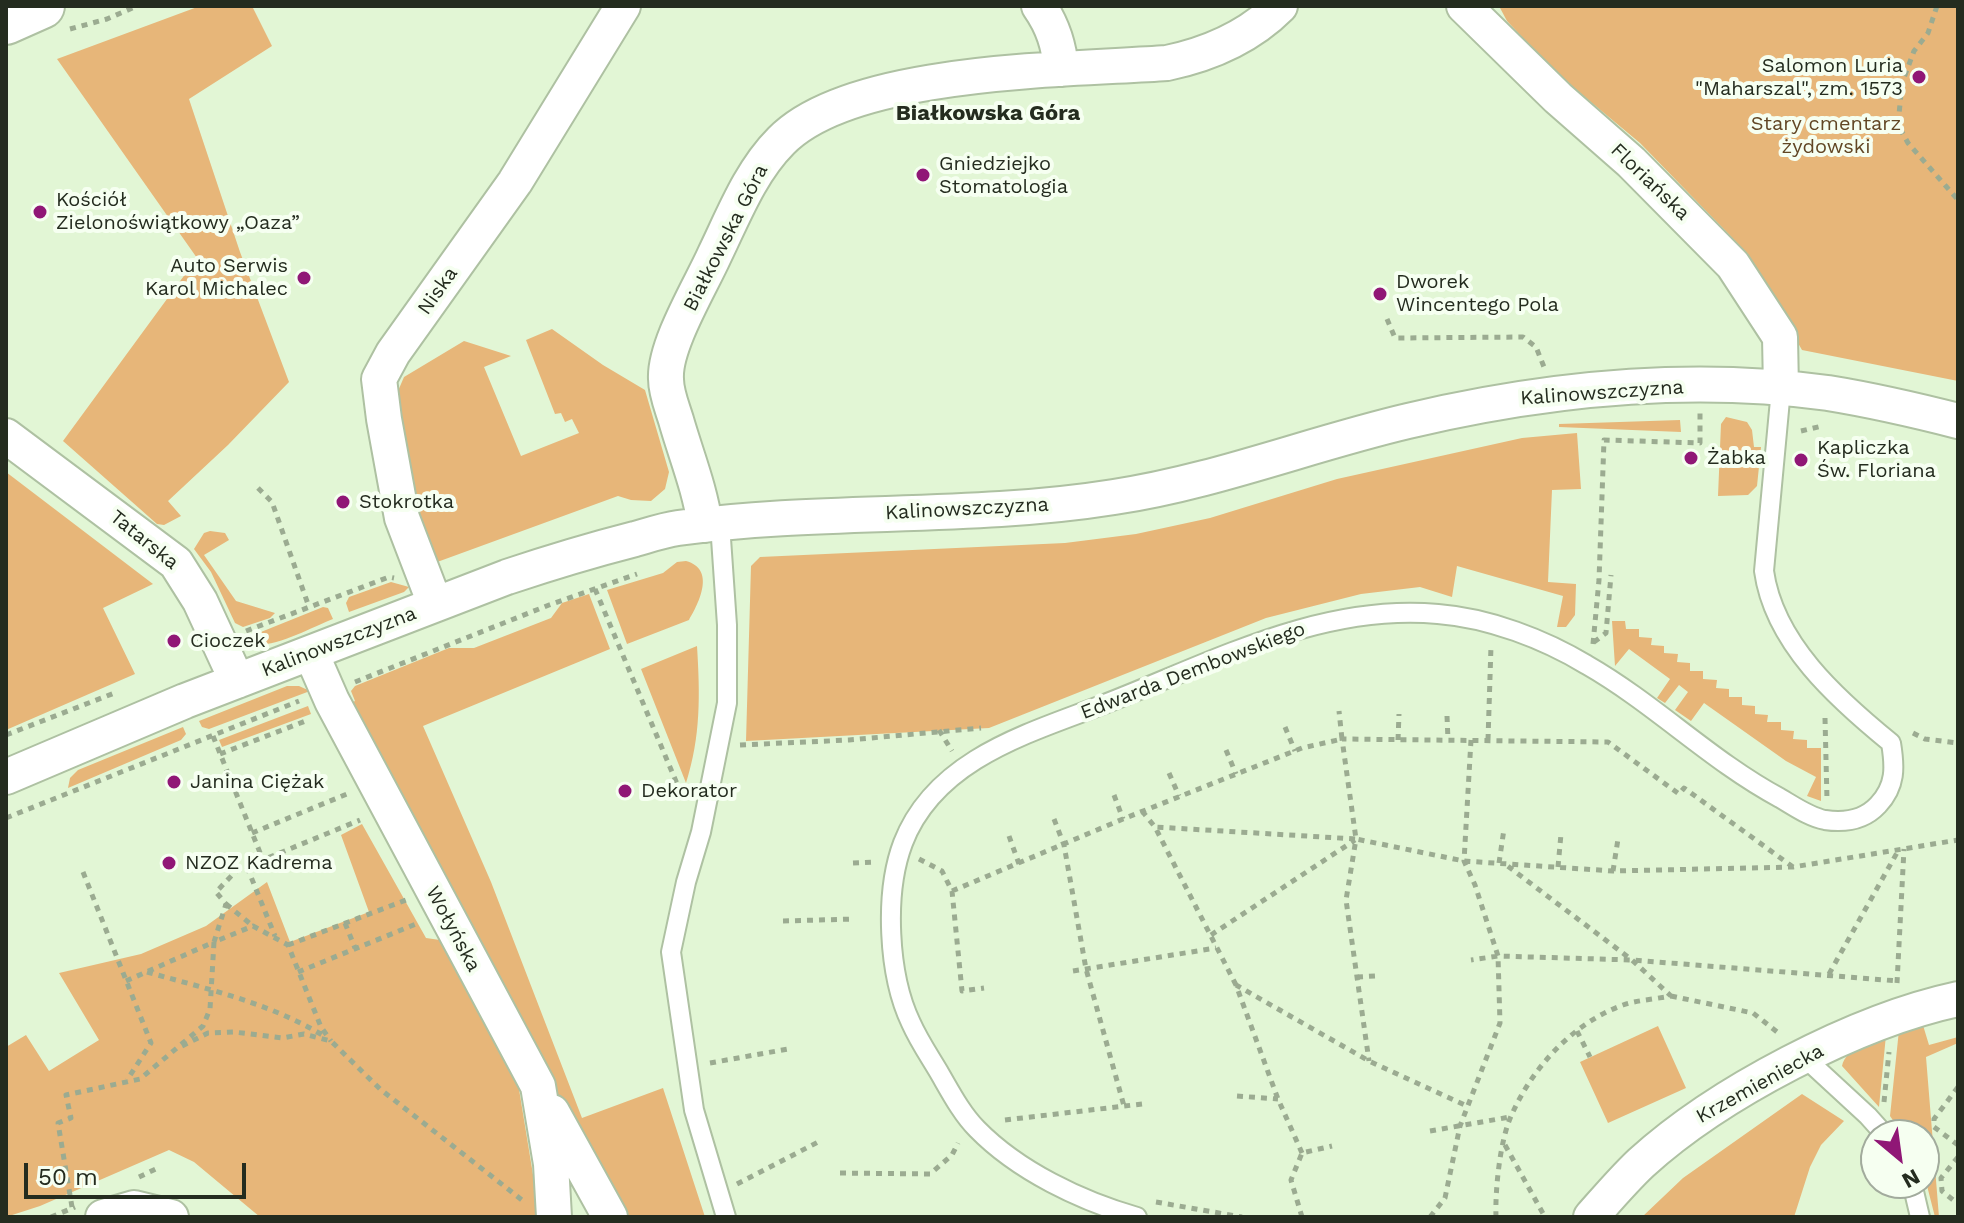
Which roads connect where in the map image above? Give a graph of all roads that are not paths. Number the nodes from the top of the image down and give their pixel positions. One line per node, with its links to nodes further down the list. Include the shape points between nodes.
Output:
1 (42, 6): 6 (main road)
2 (623, 6): 12 (street, Niska, via 515,182 379,379 402,518)
3 (1039, 6): 7 (street, via 1055,37)
4 (1280, 6): 7 (street, Białkowska Góra, via 1235,40 1195,57)
5 (1464, 6): 8 (street, Floriańska, via 1733,265 1780,337)
6 (6, 22)
7 (1061, 69): 11 (street, Białkowska Góra, via 939,80 881,93 799,125 773,151 749,184 674,341 666,370 668,394)
8 (1781, 389): 9 (street, Kalinowszczyzna, via 1827,393); 11 (street, Kalinowszczyzna, via 1662,386 1519,399 1409,421 1185,482 1062,504); 25 (lane, Edwarda Dembowskiego, via 1766,585 1783,628 1799,651 1891,743 1894,778 1869,814 1856,820 1813,817 1751,783 1586,664 1543,643 1464,617 1401,612 1330,621 1277,636 1031,733 951,776 924,803 897,860 890,902 906,1011 974,1127 1008,1157 1064,1189)
9 (1958, 421)
10 (6, 436): 14 (street, Tatarska, via 176,563)
11 (713, 524): 12 (street, Kalinowszczyzna, via 673,528 507,577); 24 (lane, via 727,625 727,703 671,952 694,1110)
12 (430, 590): 13 (street, Kalinowszczyzna)
13 (311, 653): 14 (street, Kalinowszczyzna); 18 (street, Wołyńska, via 431,904)
14 (237, 681): 15 (street, Kalinowszczyzna)
15 (6, 777)
16 (1958, 999): 17 (street, Krzemieniecka, via 1876,1022)
17 (1804, 1057): 19 (lane); 26 (street, Krzemieniecka, via 1696,1119 1641,1163)
18 (538, 1086): 20 (street, Wołyńska, via 551,1164); 23 (street)
19 (1869, 1119)
20 (544, 1212)
21 (88, 1213): 22 (street, via 134,1208)
22 (171, 1217)
23 (607, 1217)
24 (726, 1217)
25 (1137, 1217)
26 (1591, 1217)

